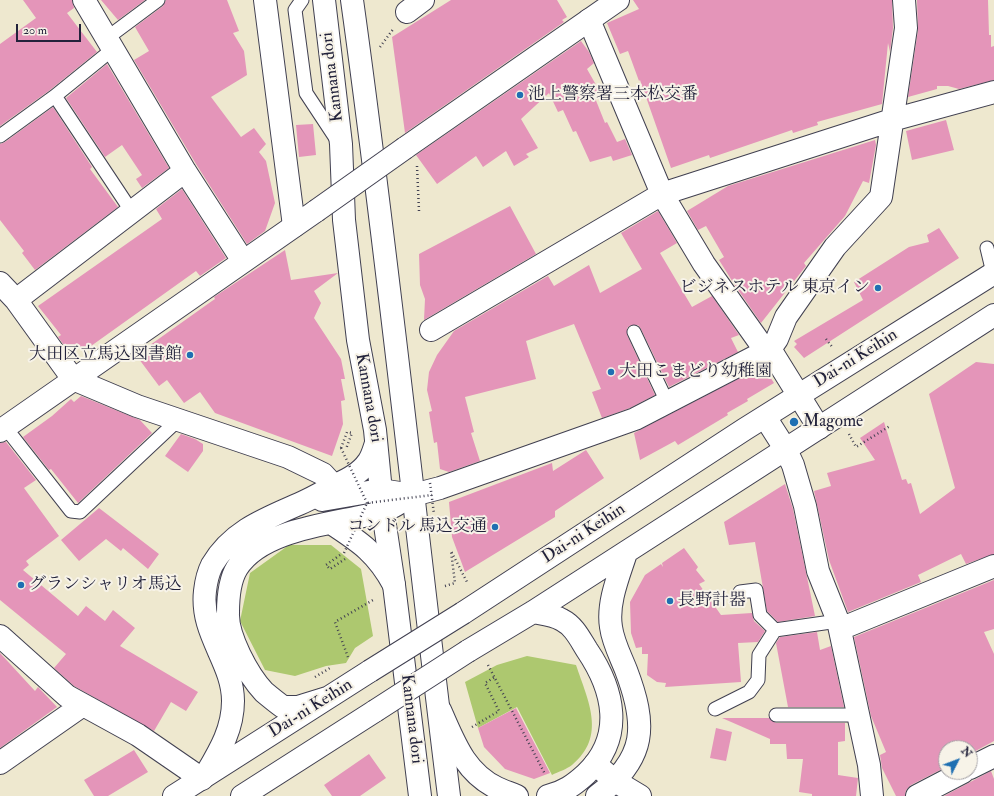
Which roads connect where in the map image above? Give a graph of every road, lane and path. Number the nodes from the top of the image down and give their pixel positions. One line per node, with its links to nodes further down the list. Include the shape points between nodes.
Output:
1 (84, 0): 10 (main road)
2 (158, 0): 10 (lane)
3 (265, 0): 22 (main road)
4 (302, 0): 16 (lane, via 295,10 306,93)
5 (324, 0): 16 (main road, Kannana dori)
6 (352, 0): 47 (main road, Kannana dori, via 375,163 389,195 396,259 391,315)
7 (904, 0): 14 (main road, via 906,28)
8 (415, 6): 11 (path)
9 (603, 7): 17 (main road); 19 (main road)
10 (110, 43): 13 (lane); 18 (main road)
11 (376, 53)
12 (994, 92): 14 (main road)
13 (55, 96): 15 (lane); 21 (lane)
14 (892, 120): 19 (main road); 32 (main road, via 881,197 835,247 786,317)
15 (0, 136)
16 (341, 144): 43 (main road, Kannana dori, via 344,220 334,244 342,312 358,340)
17 (411, 155): 20 (path); 22 (main road, bridge)
18 (185, 171): 21 (main road); 24 (main road)
19 (662, 194): 29 (main road); 32 (main road, via 704,264 760,343)
20 (419, 211)
21 (132, 212): 27 (main road)
22 (294, 226): 24 (main road)
23 (987, 248): 25 (lane)
24 (243, 261): 34 (main road)
25 (994, 273): 35 (main road, Dai-ni Keihin)
26 (0, 283): 27 (main road)
27 (16, 300): 34 (main road)
28 (994, 315): 40 (main road, Dai-ni Keihin)
29 (432, 330)
30 (634, 332): 36 (lane)
31 (826, 339): 33 (path)
32 (770, 349): 35 (main road); 36 (main road)
33 (834, 351)
34 (73, 380): 38 (main road, via 137,406); 41 (main road)
35 (799, 395): 37 (main road, Dai-ni Keihin); 40 (main road)
36 (667, 402): 47 (main road, via 636,419 440,488)
37 (765, 416): 45 (main road); 73 (main road, Dai-ni Keihin, bridge)
38 (179, 419): 41 (lane, via 80,512 71,511); 46 (main road, via 288,457 323,474)
39 (890, 426): 42 (path, via 856,447)
40 (819, 428): 45 (main road, Dai-ni Keihin)
41 (2, 429)
42 (847, 432)
43 (376, 443): 46 (main road, via 369,462 354,476); 48 (main road, Kannana dori)
44 (346, 449): 48 (path, bridge, via 352,434 347,432 341,448)
45 (786, 450): 53 (main road, Dai-ni Keihin); 63 (main road, via 805,506 818,570)
46 (334, 486): 49 (main road)
47 (425, 491): 48 (main road); 48 (path, bridge); 50 (path, bridge); 76 (main road, Kannana dori)
48 (377, 502): 49 (main road); 51 (main road); 55 (path, bridge, via 344,553 326,564 330,569); 58 (main road, Kannana dori)
49 (301, 504): 85 (main road, via 249,527 221,552 211,567 206,582 205,615 230,682 233,700 232,717 226,739)
50 (434, 514)
51 (331, 523): 58 (main road, via 365,545); 73 (main road, via 313,526 276,539 245,559 236,569 229,588 228,604 228,618 240,655 263,691 282,708 298,707)
52 (340, 547): 54 (path)
53 (626, 553): 62 (main road, Dai-ni Keihin); 87 (main road, via 615,587 610,625 614,642 635,693 640,718 637,741 630,761)
54 (350, 555)
55 (346, 559)
56 (994, 566): 63 (main road, via 960,582)
57 (467, 582): 59 (path, via 451,551 455,583)
58 (394, 585): 90 (main road, Kannana dori)
59 (444, 587)
60 (740, 592): 64 (lane, via 756,590 760,615)
61 (373, 600): 67 (path, via 336,622)
62 (533, 612): 68 (main road, Dai-ni Keihin); 83 (main road, via 563,620 574,629 603,677 612,722 605,750)
63 (839, 625): 64 (lane); 78 (main road)
64 (775, 630): 75 (lane, via 760,654 758,680 749,692)
65 (0, 636): 74 (main road, via 67,696)
66 (354, 654): 67 (path)
67 (348, 657): 69 (path)
68 (475, 658): 71 (path, via 487,662); 89 (main road, Dai-ni Keihin, bridge, via 375,711)
69 (342, 661)
70 (335, 665): 72 (path)
71 (495, 677): 79 (path, via 485,683 499,711); 84 (path)
72 (310, 680)
73 (327, 698): 85 (main road, Dai-ni Keihin)
74 (83, 705): 81 (main road); 85 (main road, via 138,735)
75 (715, 709)
76 (440, 710): 91 (main road, Kannana dori); 92 (main road, via 460,755 468,766 489,784)
77 (776, 715): 78 (lane)
78 (859, 715): 96 (main road)
79 (468, 729)
80 (994, 756): 82 (main road)
81 (0, 763)
82 (978, 764)
83 (588, 772): 87 (main road); 93 (main road, via 568,789); 94 (main road)
84 (545, 775)
85 (203, 777): 88 (main road, Dai-ni Keihin)
86 (948, 780): 97 (main road)
87 (615, 781): 94 (main road); 95 (main road)
88 (174, 796)
89 (242, 796)
90 (420, 796)
91 (449, 796)
92 (517, 796)
93 (548, 796)
94 (597, 796)
95 (640, 796)
96 (872, 796)
97 (917, 796)

